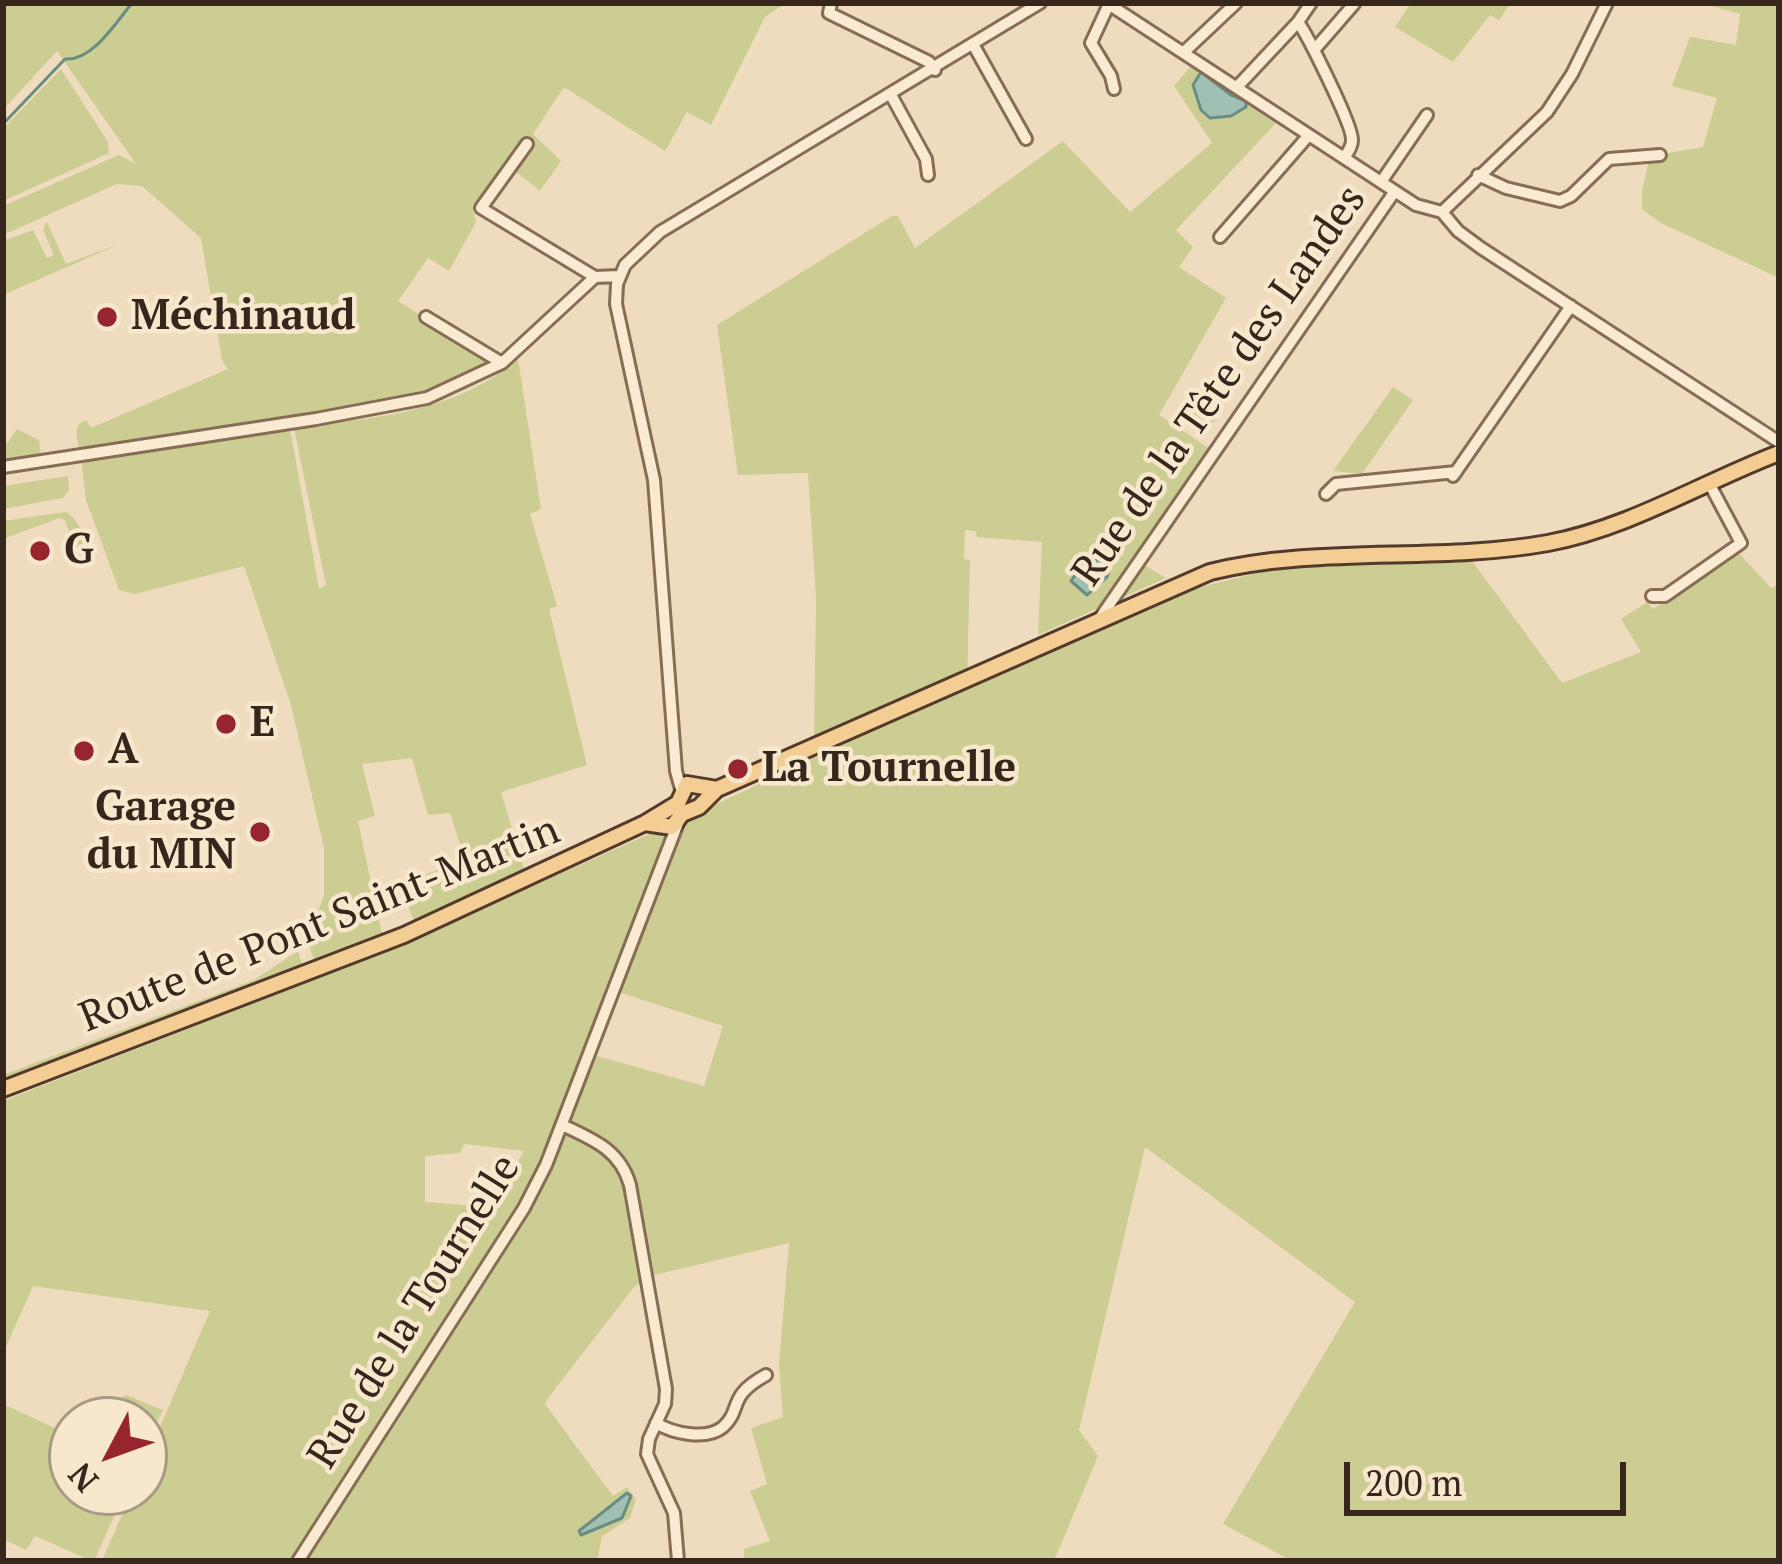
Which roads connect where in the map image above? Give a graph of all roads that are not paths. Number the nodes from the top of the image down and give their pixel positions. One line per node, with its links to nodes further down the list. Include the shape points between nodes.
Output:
1 (831, 3): 11 (street, via 829,13)
2 (1040, 3): 8 (street)
3 (1236, 3): 10 (street)
4 (1607, 3): 22 (street, via 1547,112)
5 (1108, 4): 10 (street); 13 (street, via 1091,40)
6 (1354, 4): 9 (street)
7 (1303, 10): 9 (street); 12 (street)
8 (974, 46): 11 (street); 17 (street)
9 (1315, 49): 20 (street, via 1352,134)
10 (1184, 52): 12 (street)
11 (935, 70): 14 (street)
12 (1237, 87): 16 (street)
13 (1114, 89)
14 (891, 95): 21 (street); 28 (street, via 660,232)
15 (1427, 116): 23 (street)
16 (1310, 135): 20 (street); 26 (street)
17 (1026, 139)
18 (527, 144): 27 (street, via 481,208)
19 (1660, 155): 22 (street, via 1609,159 1560,202)
20 (1345, 158): 23 (street)
21 (928, 175)
22 (1478, 175): 25 (street)
23 (1381, 182): 24 (street)
24 (1395, 191): 25 (street); 39 (street, Rue de la Tête des Landes)
25 (1442, 212): 29 (street)
26 (1220, 237)
27 (595, 277): 28 (street); 31 (street)
28 (619, 277): 40 (street, via 617,319 654,480 676,760)
29 (1571, 306): 32 (street); 37 (street, via 1455,474 1336,484)
30 (427, 316): 31 (street)
31 (502, 363): 35 (street, via 404,404)
32 (1755, 425): 33 (street); 34 (street)
33 (1779, 442)
34 (1774, 455): 36 (main road)
35 (3, 467)
36 (1709, 483): 38 (street, via 1742,543 1665,596); 39 (main road, via 1566,539 1237,566)
37 (1326, 494)
38 (1652, 596)
39 (1100, 619): 40 (main road)
40 (699, 790): 41 (main road); 41 (main road, via 682,814)
41 (662, 822): 42 (main road, Route de Pont Saint-Martin, via 404,935); 43 (street, Rue de la Tournelle, via 666,853)
42 (3, 1089)
43 (562, 1125): 45 (street, via 625,1167 666,1389); 46 (street, Rue de la Tournelle, via 524,1208)
44 (766, 1375): 45 (street, via 744,1387 716,1431 688,1434)
45 (656, 1423): 47 (street, via 647,1454 674,1513)
46 (298, 1561)
47 (678, 1561)

